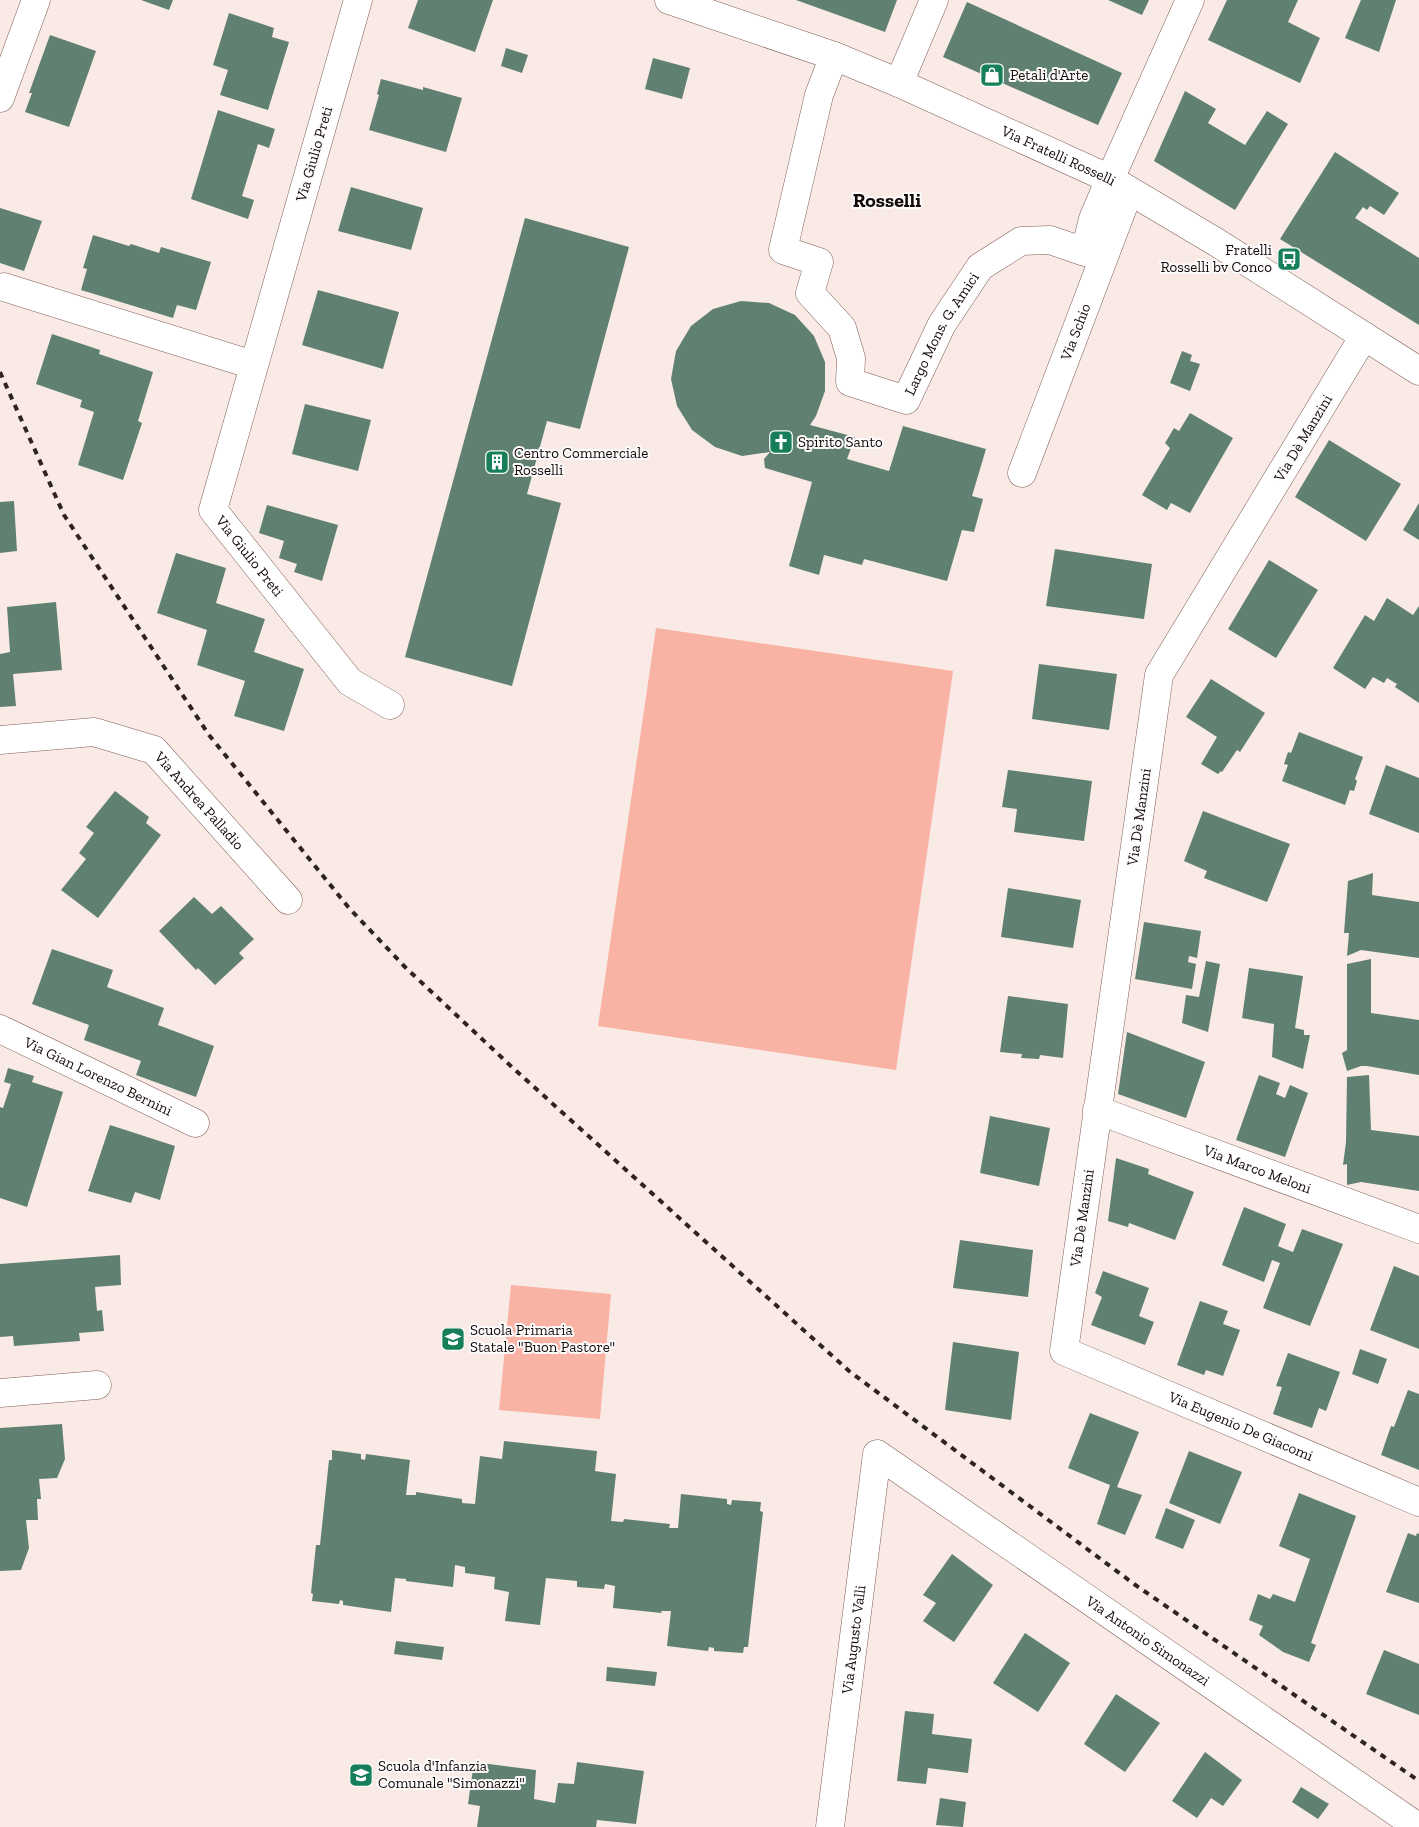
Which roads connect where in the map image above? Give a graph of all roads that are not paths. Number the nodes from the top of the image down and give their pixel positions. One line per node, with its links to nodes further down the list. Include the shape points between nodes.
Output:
1 (36, 0): 8 (street)
2 (358, 0): 12 (street, Via Giulio Preti)
3 (669, 0): 6 (street, Via Fratelli Rosselli)
4 (934, 0): 7 (street)
5 (1190, 0): 9 (street, Via Schio)
6 (834, 56): 7 (street, Via Fratelli Rosselli); 9 (street, Largo Mons. G. Amici, via 819,94 783,250 819,262 810,293 842,328 850,358 850,382 906,400 942,324 980,268 1021,241 1050,240 1084,252 1093,219)
7 (899, 83): 9 (street, Via Fratelli Rosselli)
8 (0, 98)
9 (1119, 185): 11 (street, Via Fratelli Rosselli); 14 (street, Via Schio)
10 (4, 287): 12 (street)
11 (1364, 336): 13 (street, Via Fratelli Rosselli); 19 (street, Via Dè Manzini, via 1159,675)
12 (253, 365): 15 (street, Via Giulio Preti, via 213,510 350,682)
13 (1419, 372)
14 (1022, 473)
15 (390, 704)
16 (0, 740): 17 (street, Via Andrea Palladio, via 94,732 154,750)
17 (288, 900)
18 (0, 1029): 20 (street, Via Gian Lorenzo Bernini)
19 (1097, 1110): 21 (street, Via Marco Meloni); 22 (street, Via Dè Manzini)
20 (195, 1123)
21 (1419, 1229)
22 (1064, 1351): 26 (street, Via Eugenio De Giacomi)
23 (97, 1385): 24 (street)
24 (0, 1393)
25 (877, 1454): 27 (street, Via Augusto Valli); 28 (street, Via Antonio Simonazzi)
26 (1419, 1502)
27 (830, 1827)
28 (1418, 1827)

